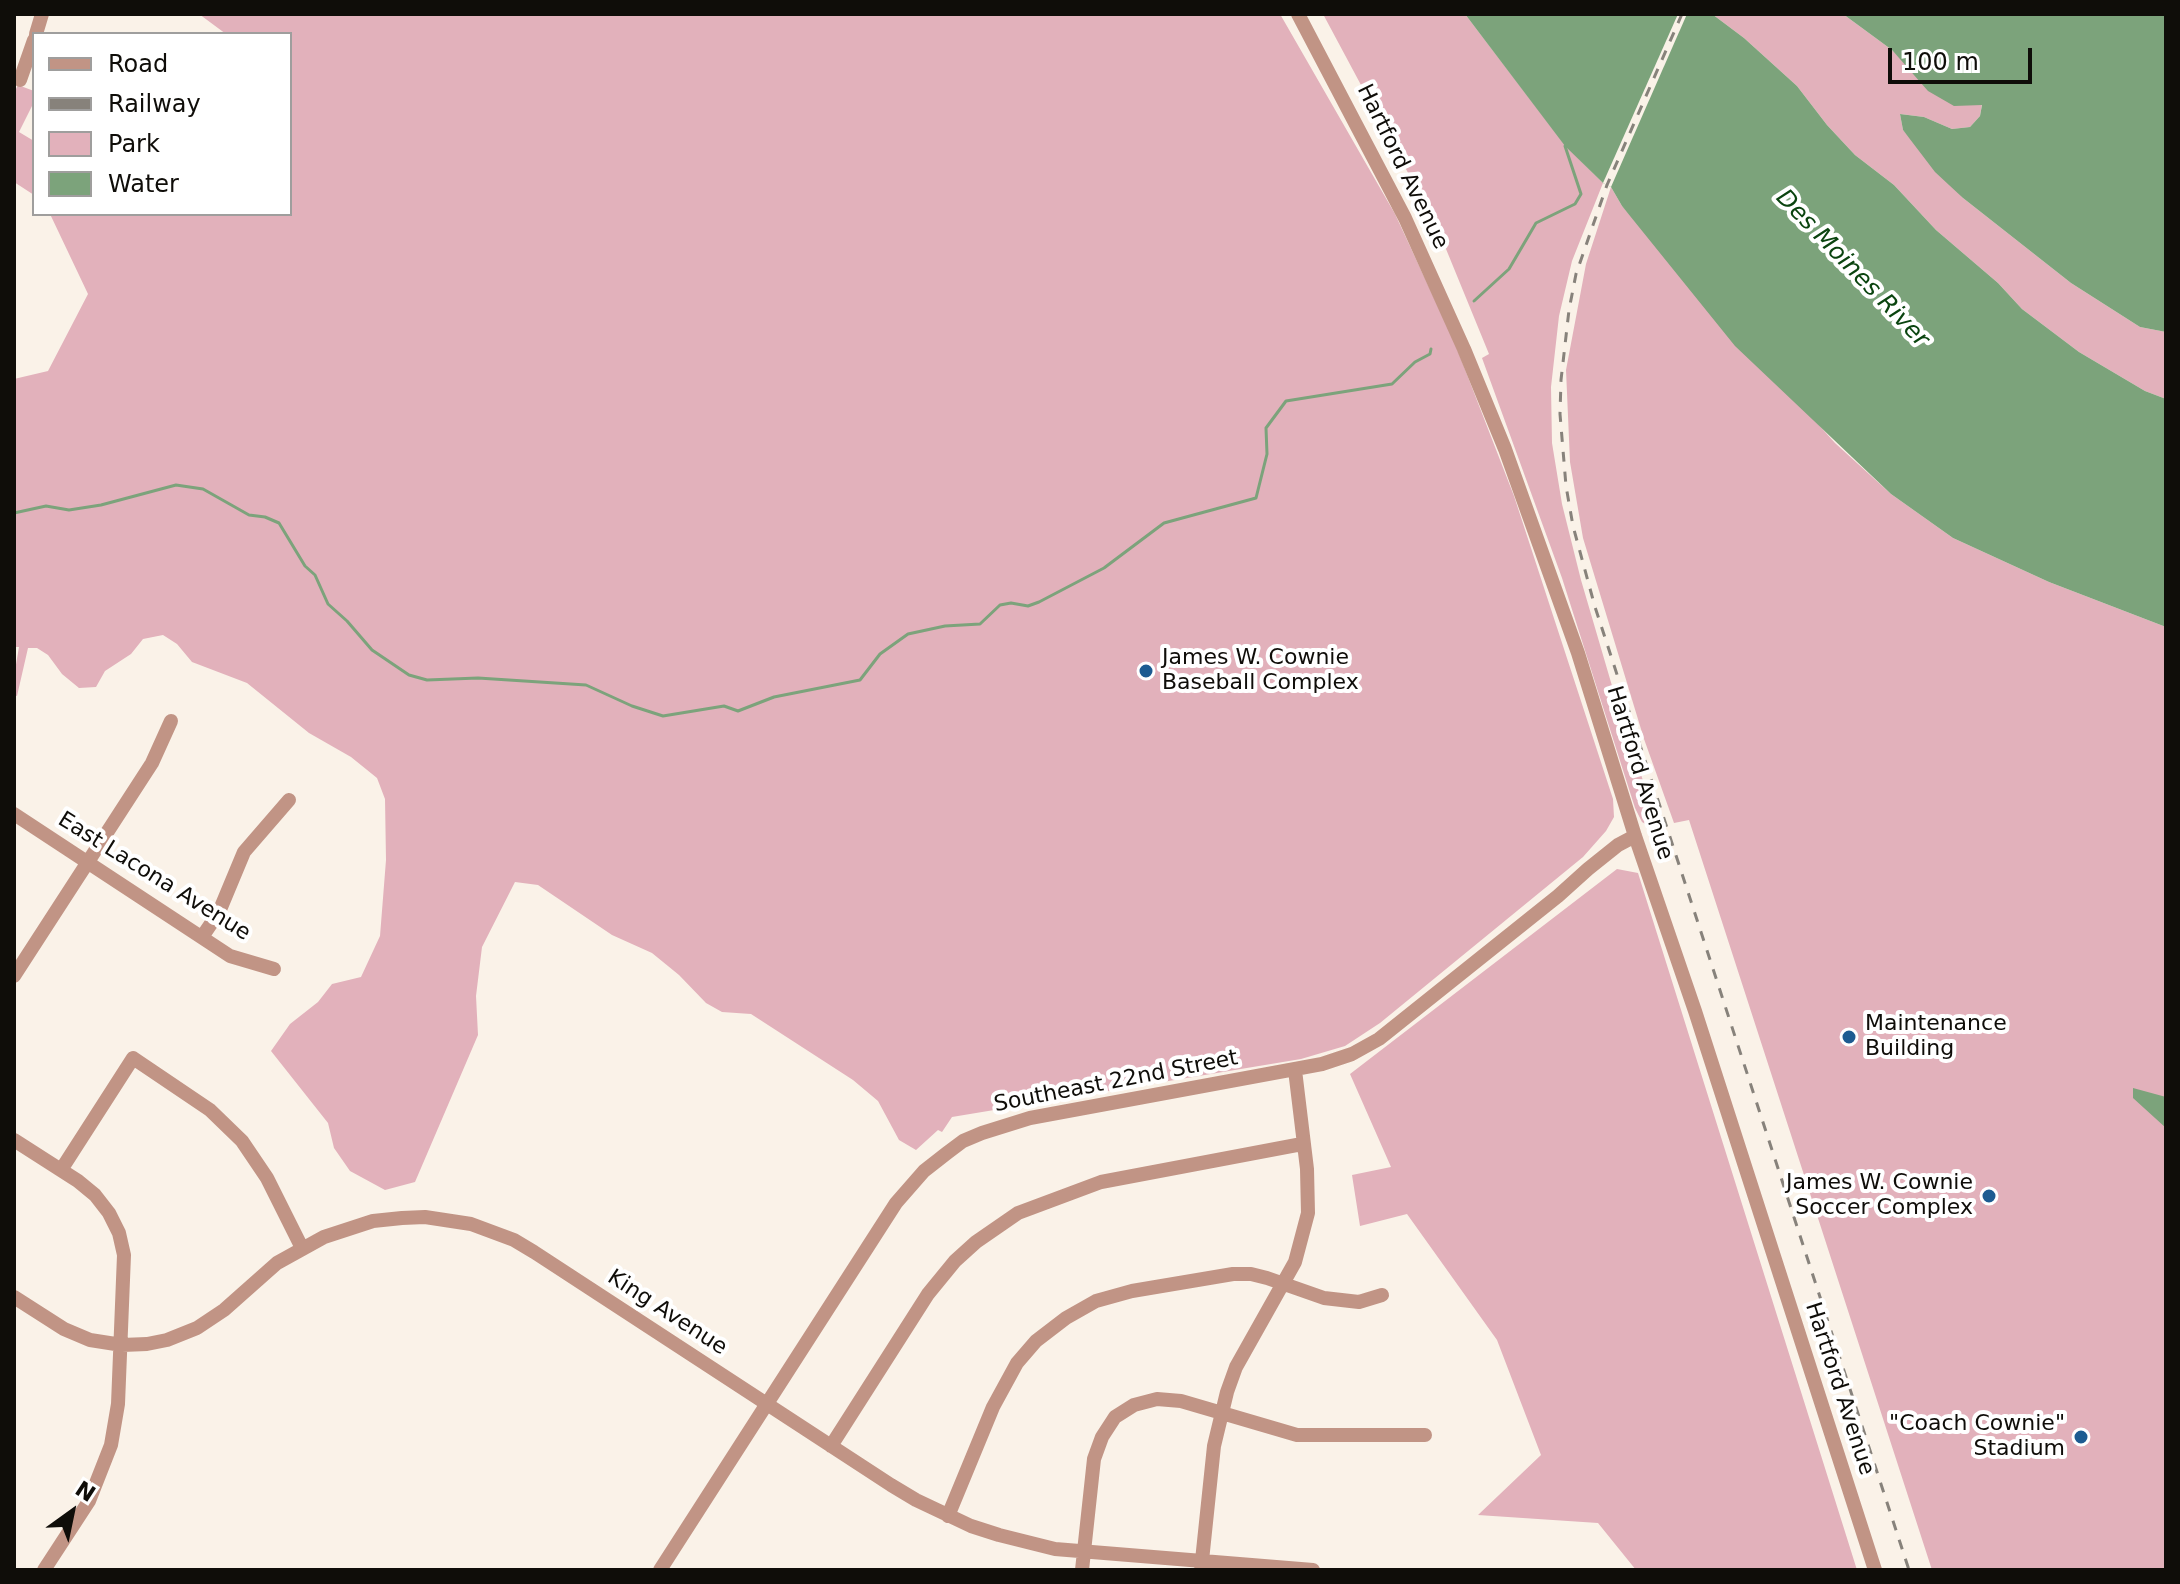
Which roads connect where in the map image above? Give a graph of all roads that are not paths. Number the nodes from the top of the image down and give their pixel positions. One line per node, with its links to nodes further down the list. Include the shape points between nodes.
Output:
1 (1298, 14): 7 (street, Hartford Avenue, via 1405,218 1505,449 1578,653)
2 (32, 48): 3 (street)
3 (23, 81)
4 (171, 721): 8 (street, via 152,763)
5 (289, 800): 9 (street, via 244,852 219,912)
6 (14, 814): 8 (street, East Lacona Avenue)
7 (1635, 836): 12 (street, Southeast 22nd Street, via 1379,1039 1340,1059); 32 (street, Hartford Avenue)
8 (88, 863): 9 (street, East Lacona Avenue); 11 (street)
9 (202, 937): 10 (street, East Lacona Avenue, via 230,956)
10 (274, 969)
11 (14, 976)
12 (1295, 1070): 14 (street); 21 (street, Southeast 22nd Street, via 1030,1118 963,1141 924,1171 896,1203)
13 (14, 1140): 15 (street)
14 (1302, 1144): 17 (street, via 1308,1213); 24 (street, via 1101,1182 1018,1213 976,1242 937,1283)
15 (61, 1170): 16 (street, via 133,1058 210,1110 242,1141); 20 (street, via 95,1195 119,1233 124,1255)
16 (302, 1248): 20 (street, King Avenue, via 197,1328 167,1340); 21 (street, King Avenue, via 350,1228 402,1218 448,1220 493,1231 534,1252)
17 (1284, 1285): 18 (street, via 1359,1302); 22 (street, via 1236,1367); 25 (street, via 1251,1274 1199,1279 1096,1301 1066,1318 1036,1341 1005,1382)
18 (1382, 1295)
19 (14, 1297): 20 (street, King Avenue, via 64,1329)
20 (122, 1345): 28 (street, via 118,1404 101,1476)
21 (766, 1404): 24 (street, King Avenue); 29 (street, Southeast 22nd Street)
22 (1221, 1412): 23 (street, via 1297,1435); 26 (street, via 1157,1399 1115,1417 1094,1459); 27 (street)
23 (1425, 1435)
24 (831, 1446): 25 (street, King Avenue)
25 (948, 1516): 26 (street, King Avenue, via 1027,1543)
26 (1084, 1552): 27 (street, King Avenue); 30 (street)
27 (1201, 1565): 31 (street, King Avenue)
28 (44, 1570)
29 (660, 1570)
30 (1082, 1570)
31 (1313, 1570)
32 (1875, 1570)

